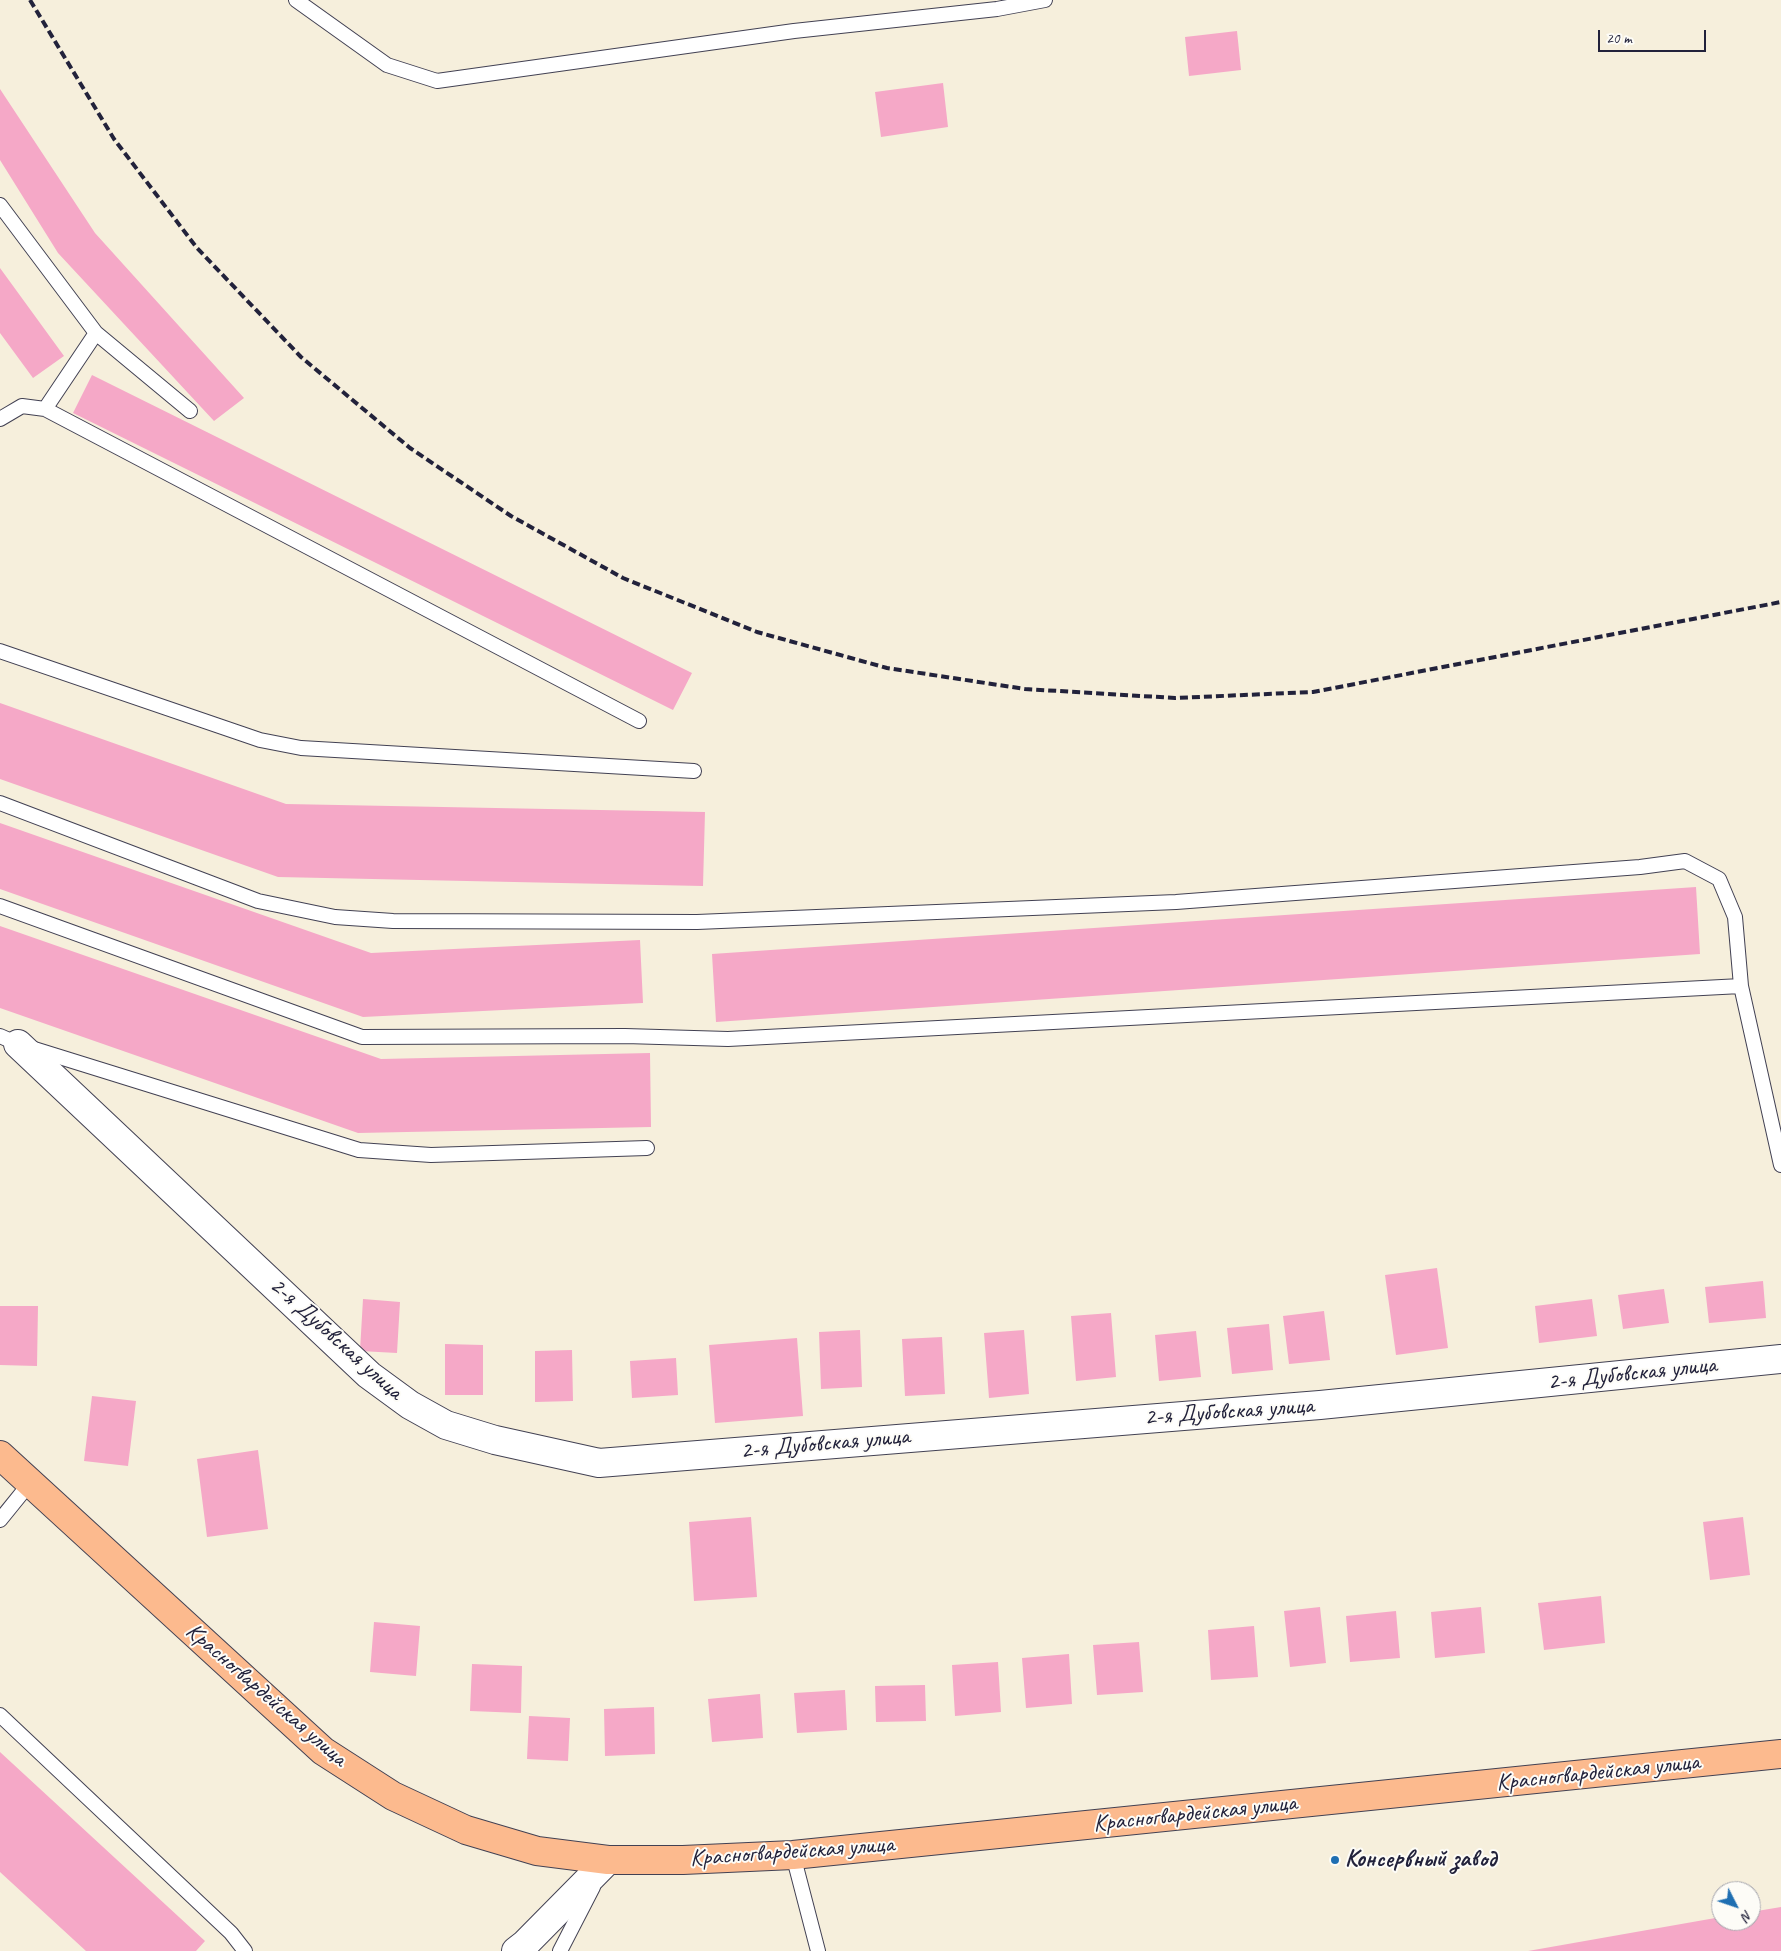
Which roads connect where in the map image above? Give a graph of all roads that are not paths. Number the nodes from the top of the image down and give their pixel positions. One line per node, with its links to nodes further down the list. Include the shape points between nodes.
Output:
1 (296, 0): 2 (lane, via 387,65 438,81 794,31 997,10)
2 (1045, 0)
3 (0, 205): 4 (lane)
4 (96, 333): 5 (lane); 6 (lane)
5 (44, 409): 7 (lane, via 22,406); 9 (lane)
6 (190, 411)
7 (0, 419)
8 (0, 651): 10 (lane, via 260,740 301,748)
9 (639, 721)
10 (694, 771)
11 (0, 803): 13 (lane, via 258,901 334,917 393,921 696,922 1176,902 1685,861 1719,879 1735,917)
12 (0, 906): 13 (lane, via 362,1037 728,1039)
13 (1741, 986): 16 (lane)
14 (9, 1040): 15 (lane, via 359,1150 431,1155); 17 (street, 2-я Дубовская улица, via 369,1375 410,1405 446,1425 495,1440 600,1463 1320,1405)
15 (646, 1148)
16 (1781, 1165)
17 (1781, 1359)
18 (0, 1455): 19 (main road, Красногвардейская улица)
19 (30, 1483): 20 (lane); 24 (main road, Красногвардейская улица, via 323,1751 392,1796 466,1830 537,1851)
20 (0, 1520)
21 (0, 1715): 25 (lane, via 231,1933)
22 (1781, 1754): 23 (main road, Красногвардейская улица)
23 (793, 1855): 24 (main road, Красногвардейская улица); 28 (lane)
24 (608, 1860): 26 (street); 27 (lane)
25 (245, 1951)
26 (516, 1951)
27 (560, 1951)
28 (818, 1951)

